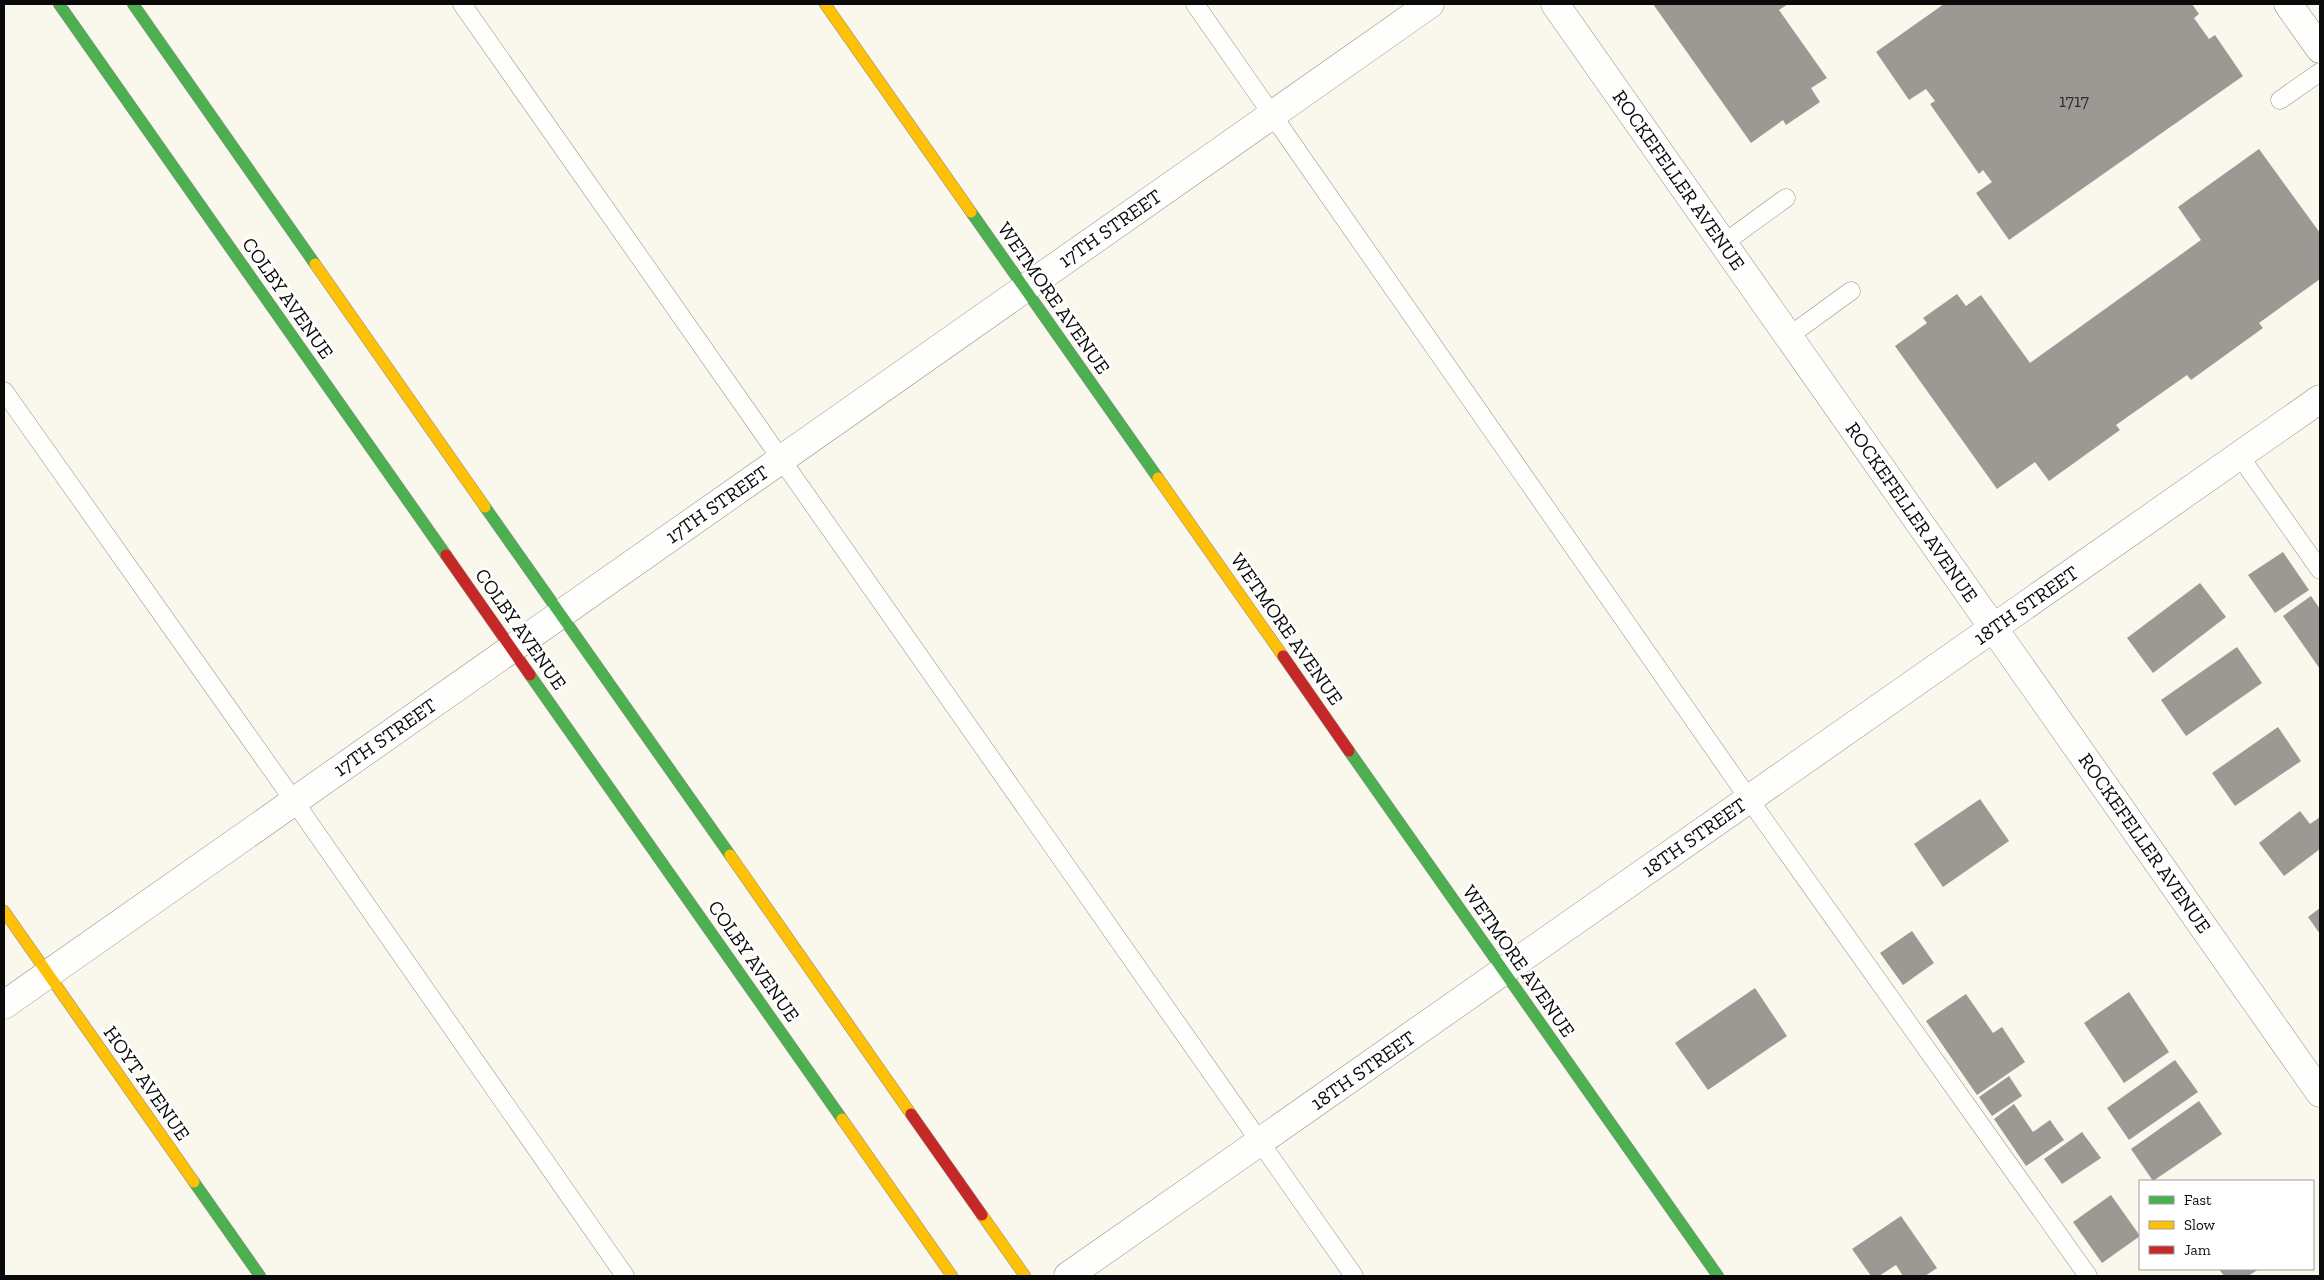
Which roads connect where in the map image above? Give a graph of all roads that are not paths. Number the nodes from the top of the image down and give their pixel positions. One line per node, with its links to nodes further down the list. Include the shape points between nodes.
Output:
1 (59, 4): 25 (main road, COLBY AVENUE)
2 (133, 4): 23 (main road, COLBY AVENUE)
3 (462, 4): 21 (lane)
4 (825, 4): 15 (main road, WETMORE AVENUE)
5 (1195, 4): 12 (lane)
6 (1430, 4): 12 (street, 17TH STREET)
7 (1556, 4): 14 (street, ROCKEFELLER AVENUE)
8 (2288, 4): 9 (street)
9 (2320, 49)
10 (2320, 72): 11 (lane)
11 (2280, 100)
12 (1273, 114): 15 (street, 17TH STREET); 26 (lane)
13 (1786, 198): 14 (lane)
14 (1724, 243): 17 (street, ROCKEFELLER AVENUE)
15 (1024, 288): 21 (street, 17TH STREET); 29 (main road, WETMORE AVENUE)
16 (1851, 291): 17 (lane)
17 (1789, 336): 24 (street, ROCKEFELLER AVENUE)
18 (4, 391): 27 (lane)
19 (2320, 398): 20 (street, 18TH STREET)
20 (2239, 455): 22 (lane); 24 (street, 18TH STREET)
21 (782, 459): 23 (street, 17TH STREET); 33 (lane)
22 (2320, 570)
23 (560, 615): 25 (street, 17TH STREET); 37 (main road, COLBY AVENUE)
24 (1993, 628): 26 (street, 18TH STREET); 32 (street, ROCKEFELLER AVENUE)
25 (512, 648): 27 (street, 17TH STREET); 36 (main road, COLBY AVENUE)
26 (1750, 799): 29 (street, 18TH STREET); 41 (lane)
27 (294, 801): 30 (street, 17TH STREET); 35 (lane)
28 (4, 911): 30 (main road, HOYT AVENUE)
29 (1504, 971): 33 (street, 18TH STREET); 40 (main road, WETMORE AVENUE)
30 (48, 974): 31 (street, 17TH STREET); 34 (main road, HOYT AVENUE)
31 (4, 1005)
32 (2320, 1093)
33 (1259, 1142): 38 (street, 18TH STREET); 39 (lane)
34 (260, 1276)
35 (625, 1276)
36 (952, 1276)
37 (1025, 1276)
38 (1068, 1276)
39 (1354, 1276)
40 (1718, 1276)
41 (2088, 1276)

